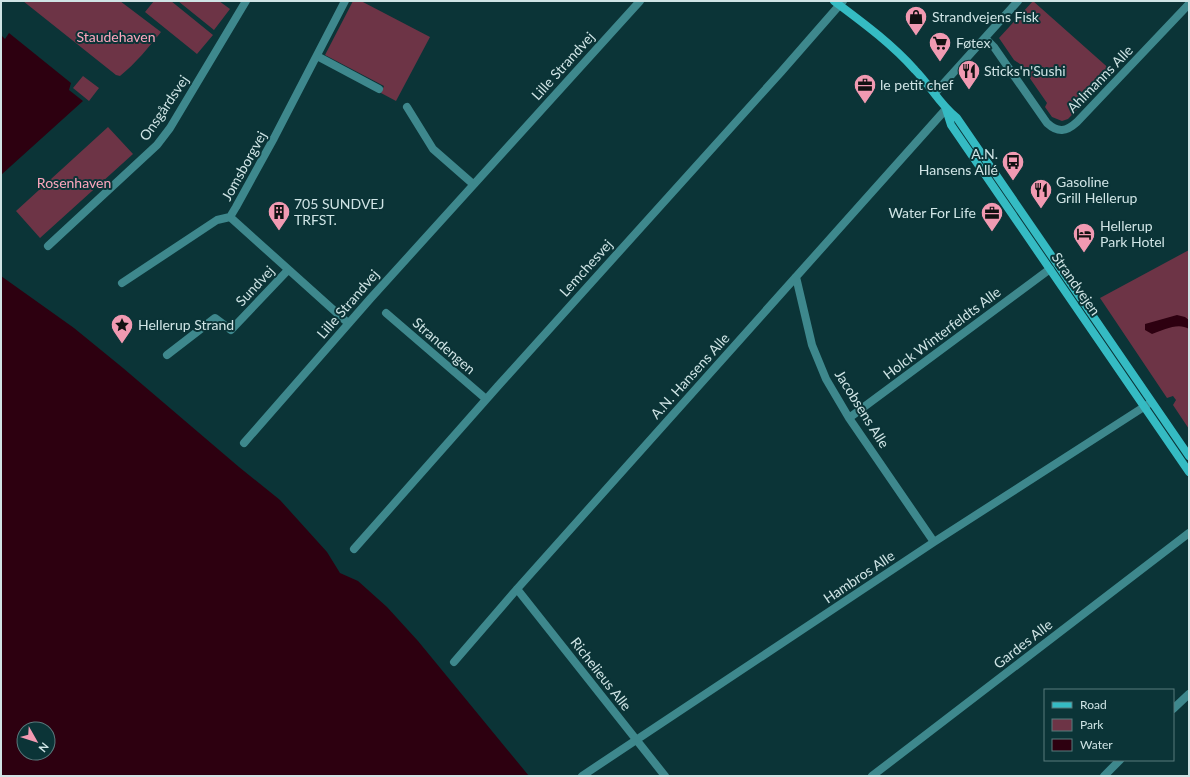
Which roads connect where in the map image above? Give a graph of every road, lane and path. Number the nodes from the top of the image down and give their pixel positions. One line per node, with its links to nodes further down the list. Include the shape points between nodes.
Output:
1 (246, 1): 15 (street, Onsgårdsvej, via 157,146)
2 (345, 1): 8 (street, Jomsborgvej)
3 (640, 1): 13 (street, Lille Strandvej)
4 (1018, 1): 7 (street)
5 (838, 2): 10 (main road, Strandvejen, via 882,38 916,70); 23 (street, Lemchesvej)
6 (1189, 4): 7 (street, Ahlmanns Alle, via 1077,122 1065,130 1052,128 1047,123 994,47)
7 (984, 38): 10 (street)
8 (317, 56): 9 (street); 14 (street, Jomsborgvej)
9 (379, 88)
10 (935, 93): 12 (main road, Strandvejen)
11 (407, 106): 13 (street, via 433,150)
12 (946, 110): 16 (main road, Strandvejen, via 951,125); 18 (street, A.N. Hansens Alle); 24 (main road, Strandvejen, via 957,118)
13 (473, 184): 21 (street, Lille Strandvej)
14 (230, 217): 17 (street, Sundvej); 19 (street, Jomsborgvej, via 217,220)
15 (48, 246)
16 (1050, 269): 24 (main road, Strandvejen); 25 (street, Holck Winterfeldts Alle)
17 (288, 270): 21 (street, Sundvej); 22 (street, Sundvej, via 232,330 215,318)
18 (796, 277): 25 (street, Jacobsens Alle, via 812,345 826,379); 32 (street, A.N. Hansens Alle)
19 (122, 283)
20 (386, 313): 23 (street, Strandengen)
21 (348, 323): 26 (street, Lille Strandvej)
22 (167, 355)
23 (486, 399): 31 (street, Lemchesvej)
24 (1149, 404): 27 (main road, Strandvejen); 28 (main road, Strandvejen); 30 (street, Hambros Alle)
25 (850, 418): 30 (street, Jacobsens Alle)
26 (244, 443)
27 (1189, 456)
28 (1189, 472)
29 (1189, 533): 40 (street, Gardes Alle)
30 (934, 542): 36 (street, Hambros Alle)
31 (354, 549)
32 (517, 588): 33 (street, A.N. Hansens Alle); 36 (street, Richelieus Alle)
33 (454, 662)
34 (1189, 694): 35 (street)
35 (1174, 708)
36 (637, 740): 38 (street, Hambros Alle); 39 (street, Richelieus Alle)
37 (1119, 761): 41 (street)
38 (582, 776)
39 (665, 776)
40 (872, 776)
41 (1104, 776)

